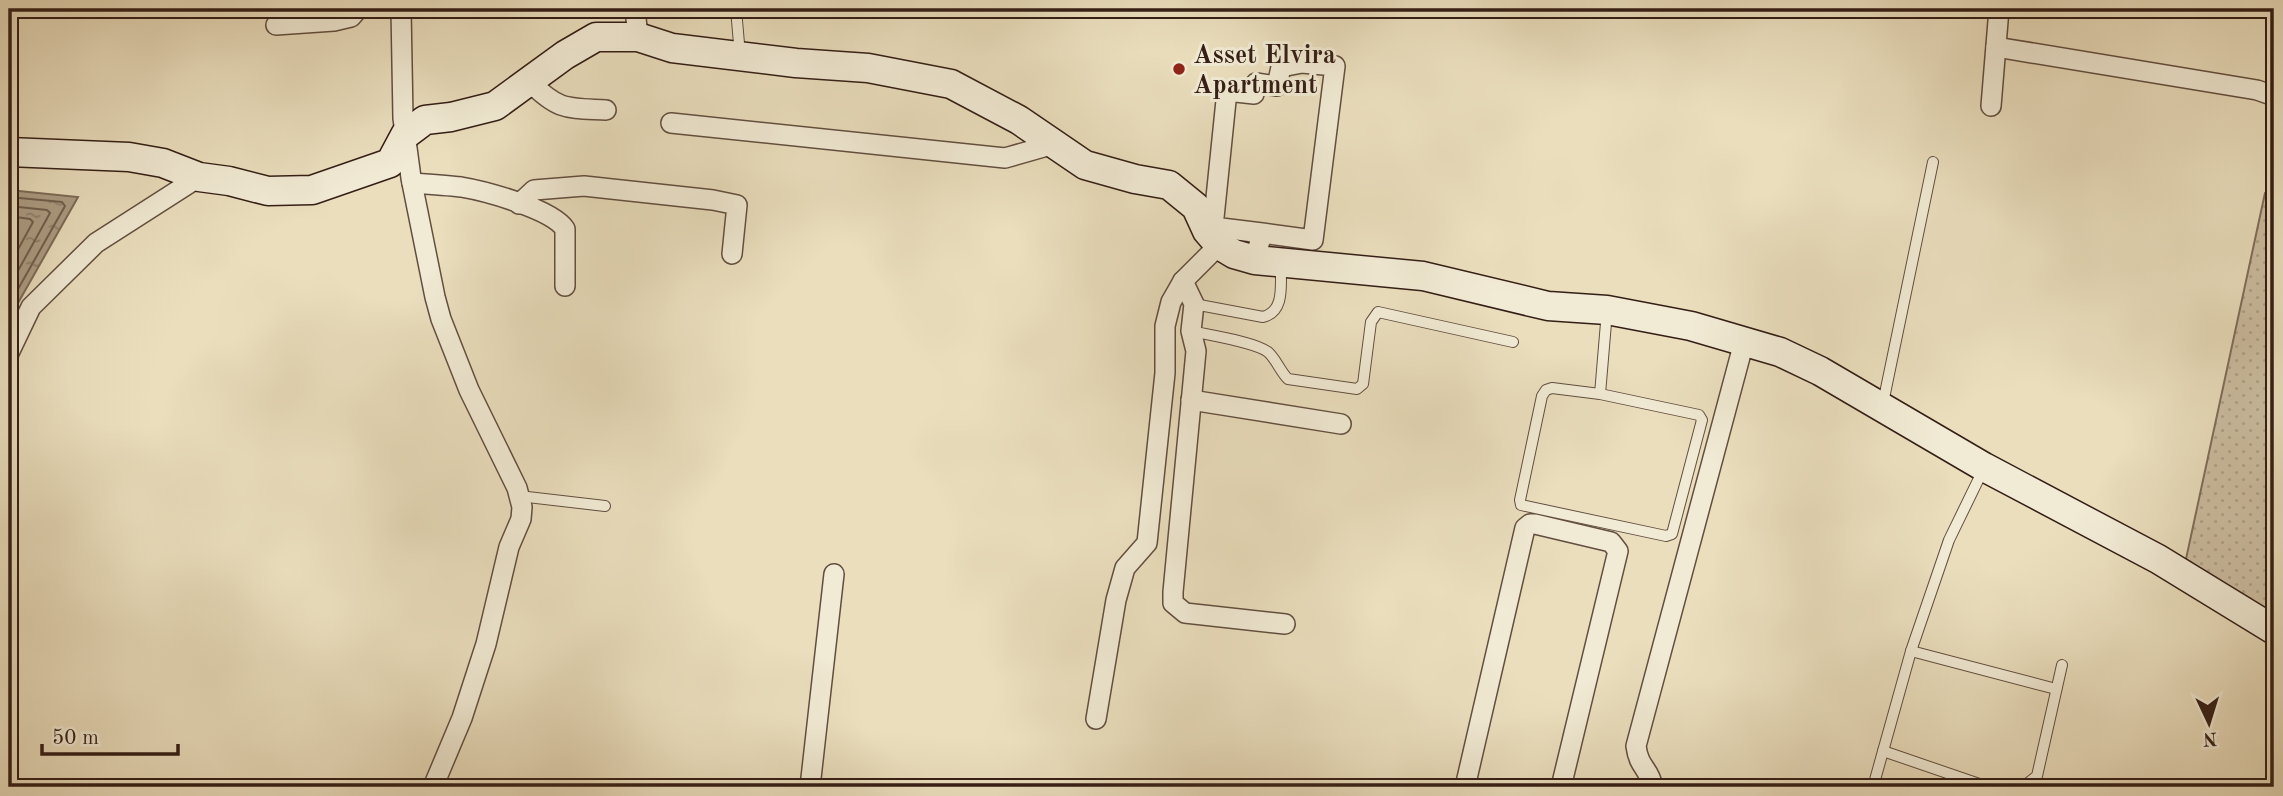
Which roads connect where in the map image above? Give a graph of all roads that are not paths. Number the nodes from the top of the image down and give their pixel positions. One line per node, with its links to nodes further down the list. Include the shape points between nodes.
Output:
1 (358, 9): 6 (street, via 351,17 334,21)
2 (401, 9): 15 (street)
3 (635, 9): 7 (street)
4 (736, 9): 9 (lane)
5 (1999, 9): 8 (street)
6 (276, 25)
7 (638, 37): 9 (street, via 671,48); 10 (street, via 596,37)
8 (1996, 47): 11 (street); 12 (street)
9 (740, 55): 16 (street, via 868,68 951,84)
10 (530, 82): 13 (street, via 561,106); 15 (street, via 495,106 425,120)
11 (2274, 96)
12 (1991, 106)
13 (606, 110)
14 (671, 123): 16 (street, via 1005,158)
15 (405, 135): 19 (street, via 390,163 312,190 268,191); 20 (street)
16 (1054, 144): 23 (street, via 1085,166 1169,185 1196,207)
17 (9, 152): 19 (street, via 129,157 163,163)
18 (1933, 162): 36 (lane)
19 (199, 177): 33 (street, via 96,243 31,307)
20 (412, 183): 21 (street, via 462,187); 39 (street, via 441,319)
21 (519, 204): 24 (street, via 534,190 584,186 737,205); 27 (street, via 547,213 565,229)
22 (1262, 233): 22 (street, via 1313,240 1335,66 1302,63 1281,67 1277,86 1256,83 1254,94 1227,90 1213,227); 25 (street)
23 (1219, 245): 25 (street, via 1234,254); 26 (street)
24 (732, 254)
25 (1268, 261): 28 (lane, via 1279,302 1271,315); 29 (street, via 1423,276 1548,306)
26 (1183, 282): 28 (street); 47 (street, via 1171,302 1165,326 1165,373 1147,543 1125,568)
27 (565, 286)
28 (1194, 304): 30 (street)
29 (1607, 310): 32 (street, via 1691,326); 34 (lane)
30 (1191, 331): 31 (lane, via 1261,347 1288,379 1357,389 1363,384 1371,322 1378,312); 35 (street, via 1196,351)
31 (1513, 342)
32 (1744, 342): 36 (street, via 1780,352); 53 (street, via 1636,746 1638,763 1650,774)
33 (9, 353)
34 (1601, 394): 34 (lane, via 1546,390 1521,505 1672,534 1702,420 1699,415)
35 (1191, 400): 37 (street); 42 (street, via 1174,603 1185,613)
36 (1882, 407): 38 (street)
37 (1340, 424)
38 (1984, 467): 43 (street, via 2158,559); 44 (lane, via 1950,540)
39 (519, 496): 40 (lane); 49 (street, via 521,519 509,547 486,644)
40 (605, 506)
41 (834, 574): 50 (street)
42 (1285, 624)
43 (2274, 630)
44 (1911, 651): 46 (lane); 48 (lane)
45 (2062, 665): 46 (lane)
46 (2056, 688): 56 (lane, via 2036,776)
47 (1096, 719)
48 (1883, 751): 54 (lane); 55 (lane)
49 (433, 787)
50 (810, 787)
51 (1468, 787): 52 (street, via 1525,528 1530,524 1611,542 1618,551)
52 (1561, 787)
53 (1653, 787)
54 (1873, 787)
55 (1988, 787)
56 (2022, 787)

